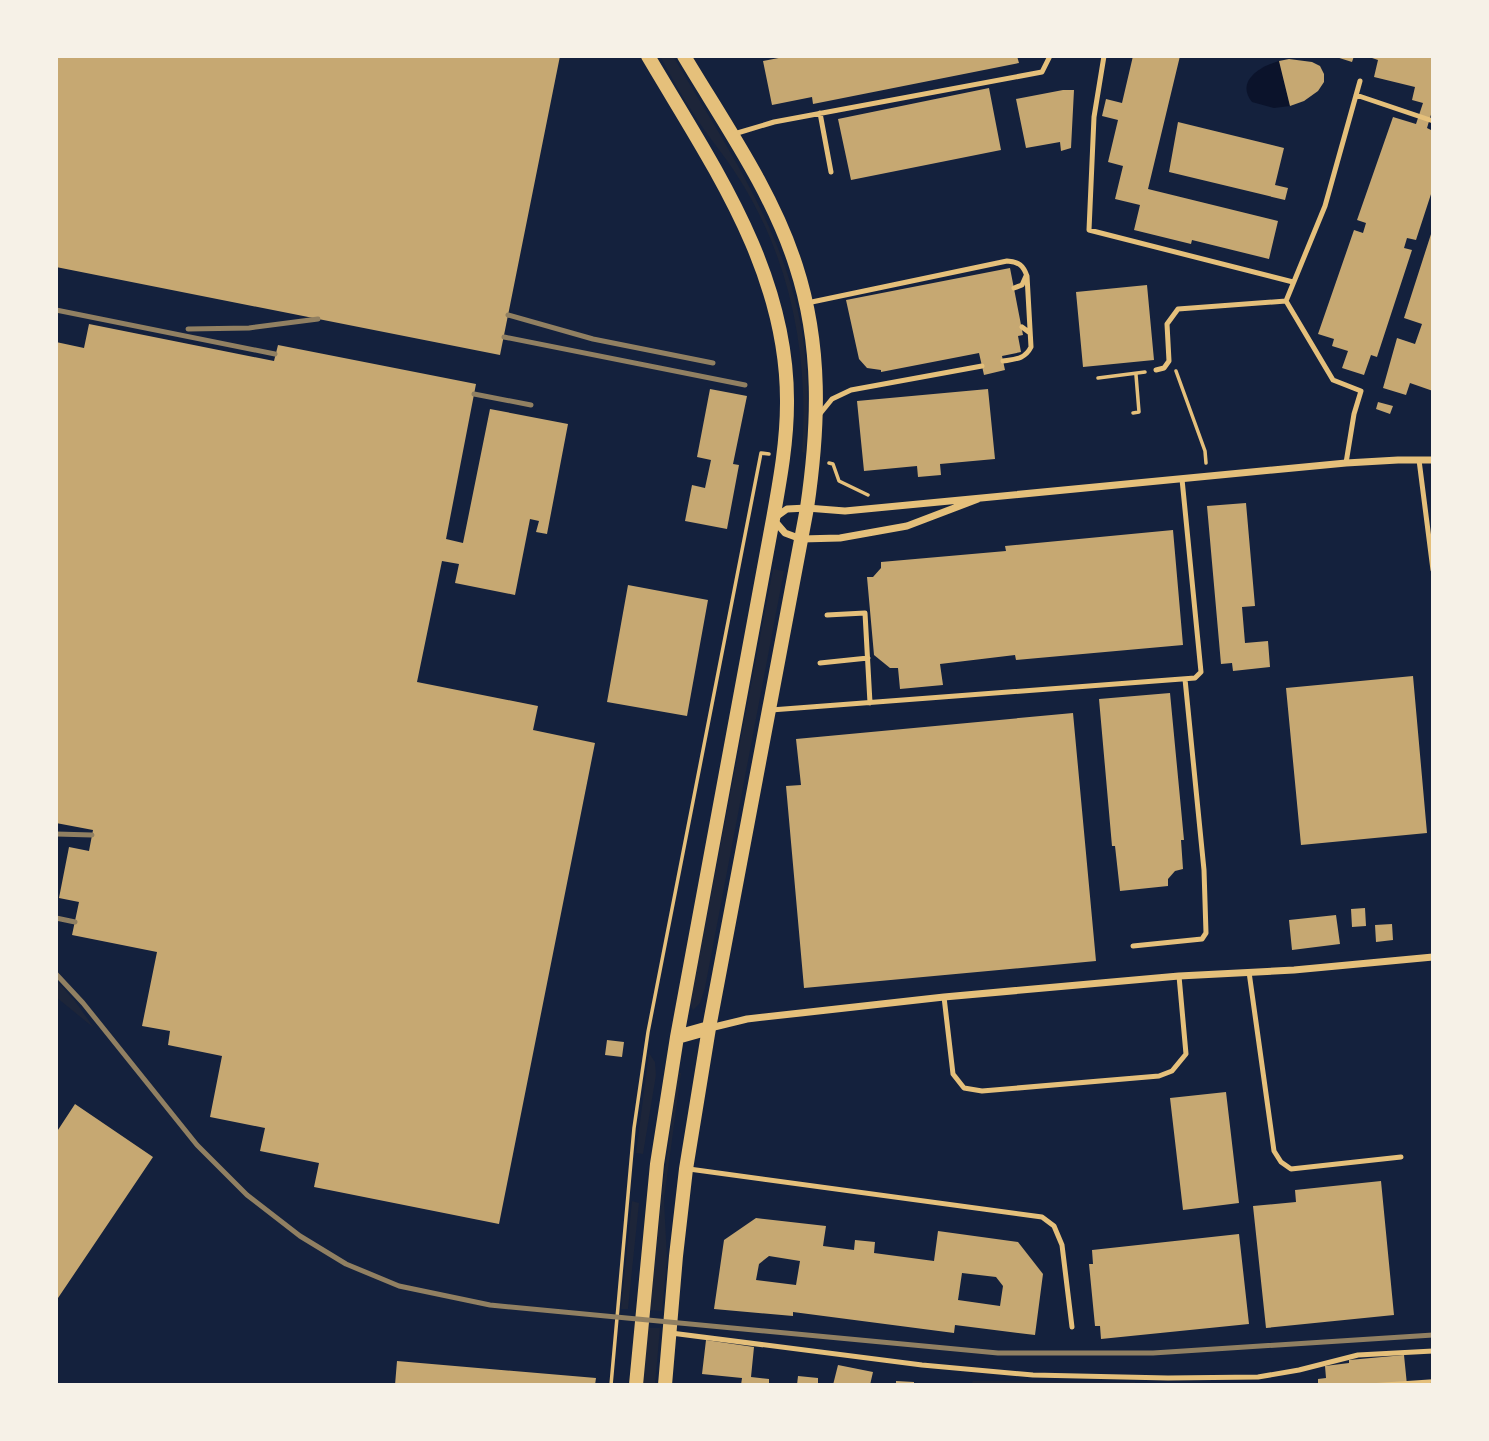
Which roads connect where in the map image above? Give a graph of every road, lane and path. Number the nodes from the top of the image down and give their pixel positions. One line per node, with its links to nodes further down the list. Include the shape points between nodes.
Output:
1 (648, 56): 34 (main road, via 754,243 773,299 784,352 787,401 784,456)
2 (684, 56): 9 (main road)
3 (1050, 56): 7 (lane, via 1042,72)
4 (1104, 56): 12 (lane, via 1094,117 1089,230)
5 (1360, 81): 6 (lane)
6 (1356, 95): 8 (lane); 12 (lane, via 1325,206)
7 (820, 113): 9 (lane); 10 (lane)
8 (1433, 121)
9 (731, 135): 15 (main road, via 780,224)
10 (831, 172)
11 (1027, 276): 13 (lane); 15 (lane, via 1023,266 1007,261); 17 (lane)
12 (1293, 282): 14 (lane)
13 (1014, 288)
14 (1286, 301): 18 (lane, via 1178,309 1167,324); 30 (lane, via 1333,380 1361,391)
15 (806, 303): 25 (main road)
16 (1022, 327): 17 (lane)
17 (1030, 333): 19 (lane, via 1027,355)
18 (1169, 361): 21 (lane); 26 (path)
19 (1003, 362)
20 (982, 366): 25 (lane, via 851,390 832,399)
21 (1156, 370): 22 (path)
22 (1135, 374): 23 (path); 24 (path, via 1139,412)
23 (1098, 378)
24 (1133, 413)
25 (817, 417): 33 (main road)
26 (1205, 451)
27 (761, 453): 56 (path, via 648,1032 634,1128)
28 (1419, 460): 29 (street); 30 (street); 36 (lane)
29 (1433, 460)
30 (1346, 463): 31 (street)
31 (1181, 479): 32 (street); 40 (lane, via 1201,673)
32 (978, 499): 33 (street, via 845,511); 35 (street, via 907,526 840,538)
33 (807, 508): 34 (street, via 787,509); 35 (main road)
34 (773, 519): 35 (street, via 785,533); 49 (main road)
35 (801, 539): 42 (main road)
36 (1433, 570)
37 (827, 615): 38 (lane, via 865,613)
38 (868, 658): 39 (lane); 41 (lane)
39 (820, 663)
40 (1185, 679): 41 (lane); 43 (lane, via 1206,933 1202,939)
41 (870, 703): 42 (lane)
42 (768, 710): 48 (main road)
43 (1133, 946)
44 (1433, 957): 45 (street)
45 (1249, 972): 46 (street); 50 (lane, via 1274,1151 1281,1162 1291,1169)
46 (1179, 976): 47 (street); 47 (lane, via 1186,1054 1172,1071 1159,1076 982,1091 964,1088 953,1074)
47 (944, 998): 48 (street, via 747,1019)
48 (709, 1028): 49 (main road); 51 (main road)
49 (677, 1037): 57 (main road, via 657,1164)
50 (1401, 1157)
51 (686, 1168): 52 (lane, via 1042,1217 1054,1226 1062,1245); 53 (main road)
52 (1072, 1327)
53 (669, 1333): 54 (lane, via 1033,1375 1258,1377 1358,1355); 58 (main road)
54 (1433, 1351)
55 (1433, 1381): 59 (path)
56 (611, 1385)
57 (636, 1385)
58 (665, 1385)
59 (1373, 1385)

